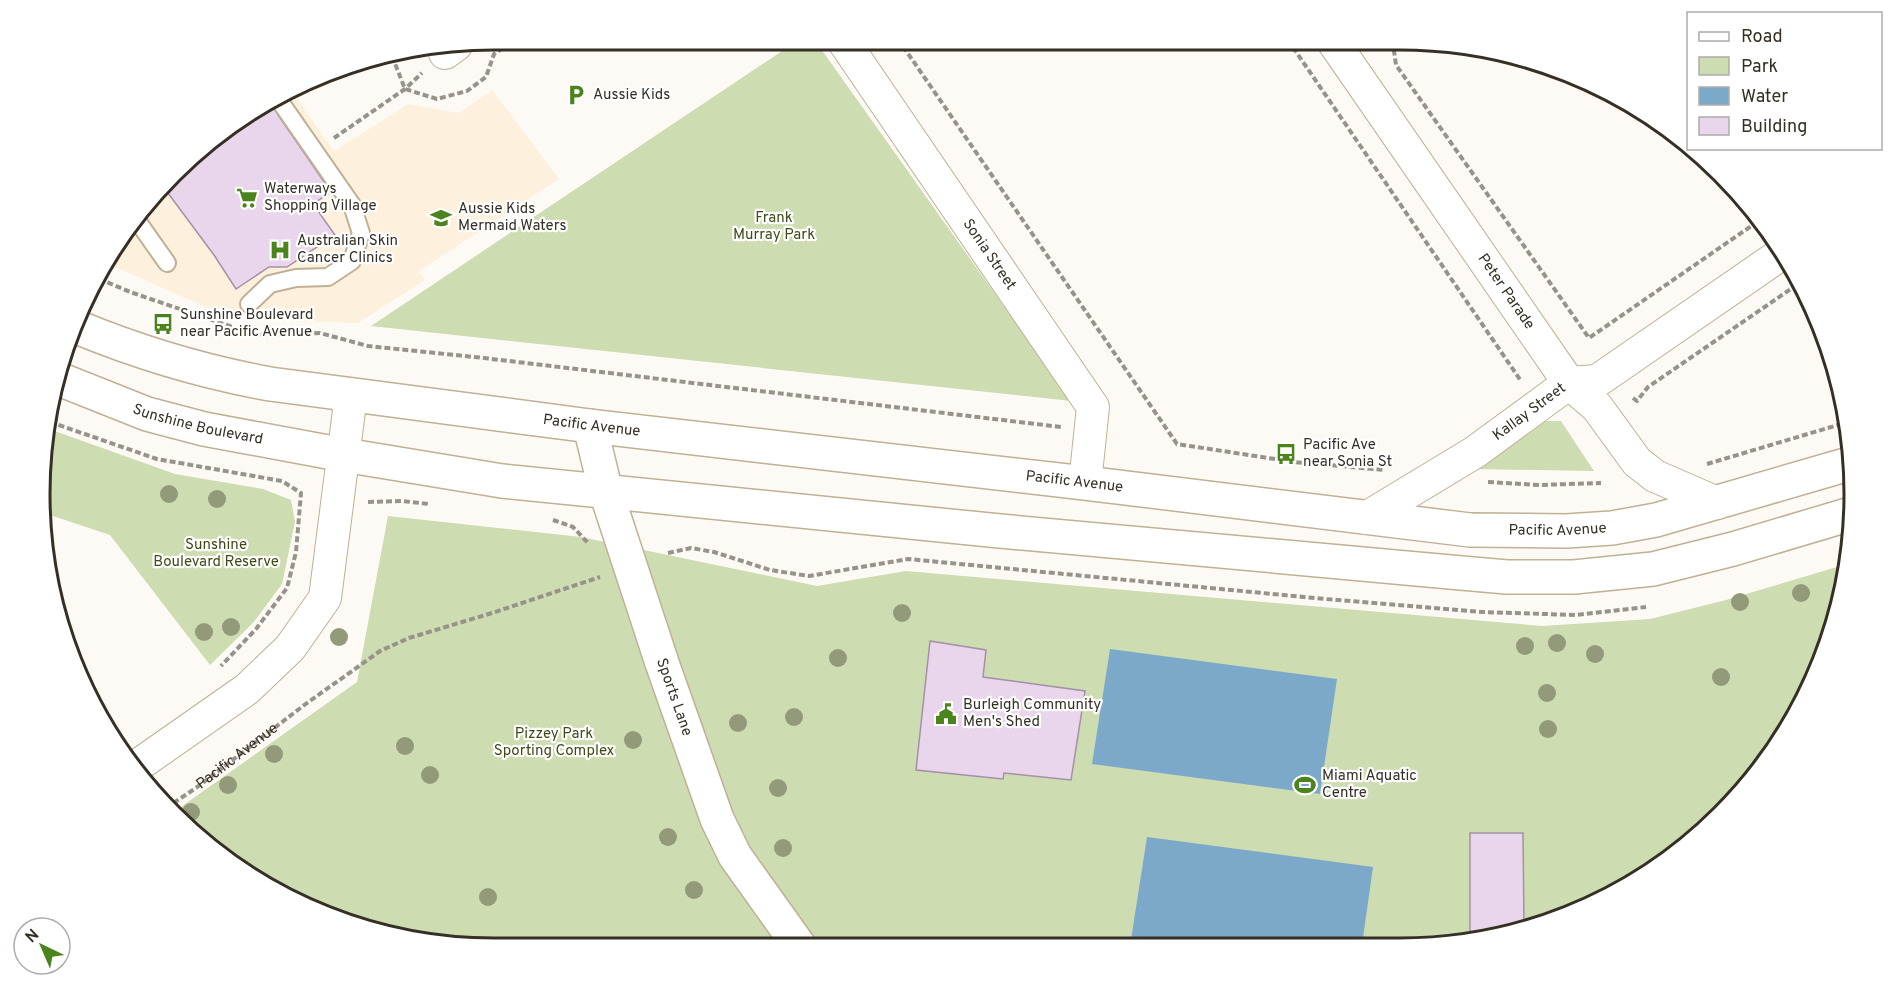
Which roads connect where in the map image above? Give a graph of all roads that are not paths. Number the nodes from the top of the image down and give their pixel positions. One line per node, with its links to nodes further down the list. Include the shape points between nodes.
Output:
1 (849, 50): 15 (street, Sonia Street, via 1092,406)
2 (1339, 50): 10 (street, Peter Parade)
3 (282, 104): 7 (lane, via 352,205 361,233 352,261 328,277 270,284)
4 (140, 225): 6 (lane)
5 (1776, 257): 10 (street, Kallay Street, via 1597,381)
6 (167, 263)
7 (249, 304)
8 (81, 329): 11 (main road, via 119,344 232,377)
9 (64, 381): 13 (main road, Sunshine Boulevard, via 176,422)
10 (1569, 383): 17 (street, Peter Parade, via 1597,408 1637,462 1654,476); 19 (street, Kallay Street, via 1475,452)
11 (351, 395): 12 (main road, Pacific Avenue); 13 (street)
12 (590, 426): 15 (main road, Pacific Avenue); 16 (main road, Sports Lane)
13 (344, 456): 16 (main road, via 502,481); 22 (street, via 324,598 290,648 247,689)
14 (1844, 465): 17 (main road, Pacific Avenue)
15 (1085, 483): 19 (main road, Pacific Avenue)
16 (606, 492): 21 (main road, via 1508,577 1574,577); 23 (main road, Sports Lane, via 717,819 735,856)
17 (1717, 503): 20 (main road, Pacific Avenue)
18 (1844, 516): 21 (main road)
19 (1366, 518): 20 (main road, Pacific Avenue, via 1517,532 1612,528)
20 (1656, 520): 21 (main road)
21 (1672, 565)
22 (140, 764)
23 (794, 938)

